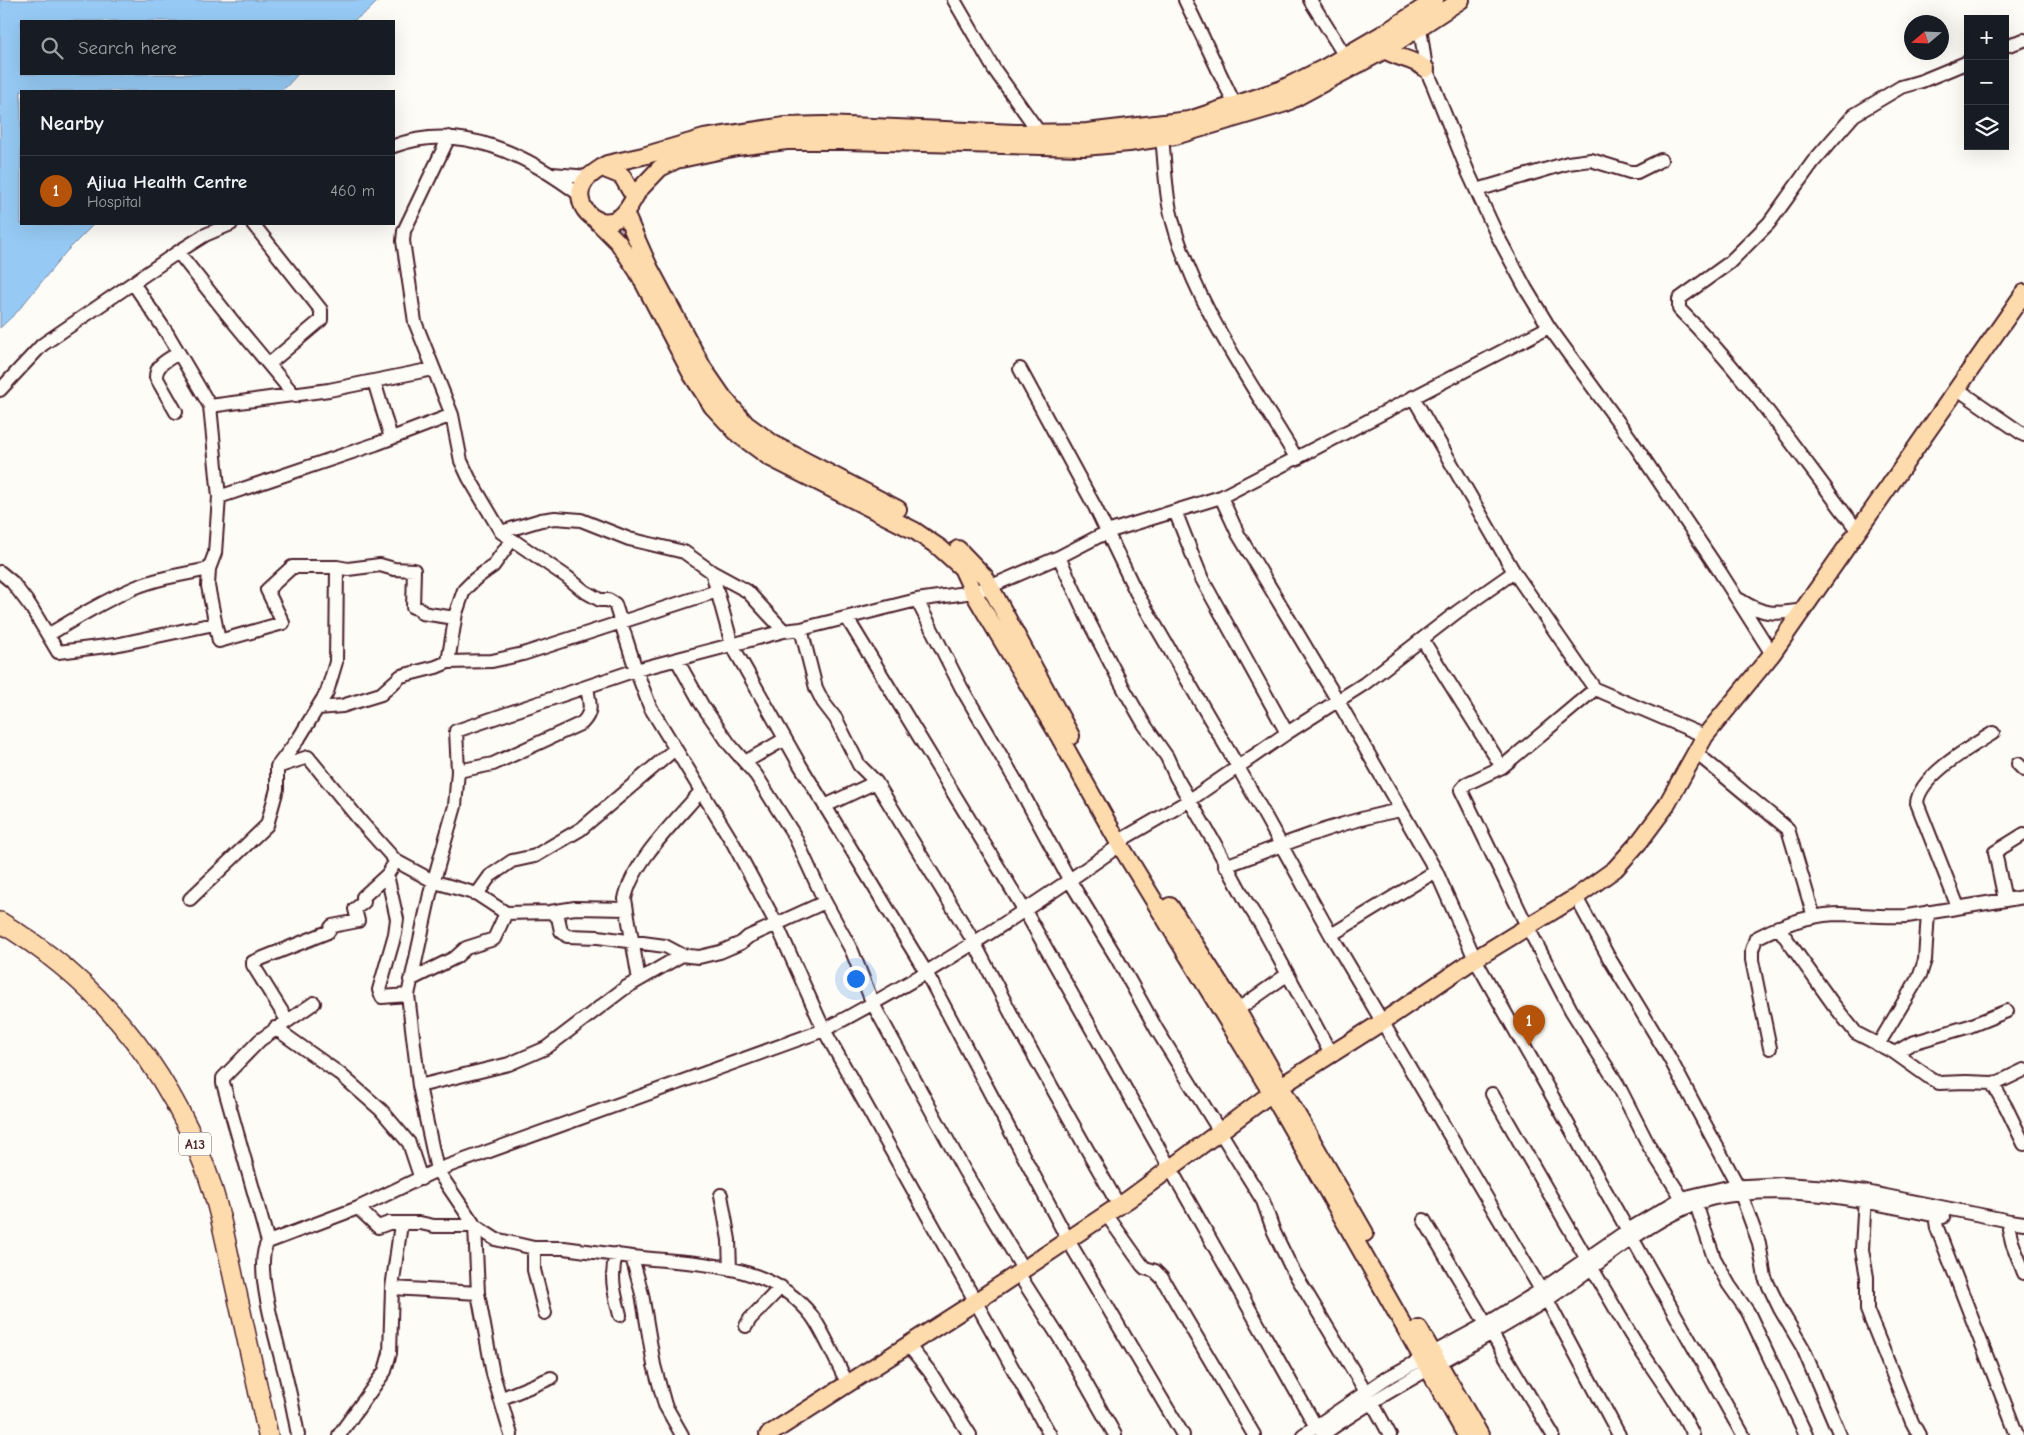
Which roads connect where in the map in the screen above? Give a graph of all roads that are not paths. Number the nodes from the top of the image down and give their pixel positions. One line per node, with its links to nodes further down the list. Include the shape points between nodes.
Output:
1 (954, 0): 14 (street, via 994,69)
2 (1185, 0): 13 (street)
3 (1310, 0): 10 (street)
4 (1435, 0): 10 (main road)
5 (1461, 0): 6 (main road)
6 (1420, 27): 9 (main road); 12 (street)
7 (2024, 40): 8 (street)
8 (2009, 45)
9 (1385, 50): 12 (main road); 16 (main road, via 1286,103 1204,129)
10 (1345, 56): 13 (main road, via 1282,89)
11 (1964, 64): 51 (street, via 1901,86 1854,115 1813,162 1768,223 1729,263 1679,299 1679,309 1728,360)
12 (1426, 68): 22 (street)
13 (1235, 105): 14 (main road, via 1189,120 1153,125 1087,132)
14 (1039, 132): 19 (main road, via 785,126 704,138)
15 (449, 136): 17 (street); 20 (street, via 500,148); 35 (street, via 404,231 404,253 415,322)
16 (1162, 138): 23 (main road, via 1075,147 787,141 737,147 676,160 660,168); 47 (street, via 1170,209 1191,276 1213,319)
17 (395, 146)
18 (1661, 160): 22 (street, via 1637,172 1591,160 1568,163)
19 (607, 164): 21 (main road); 23 (main road, via 608,170 622,176 630,190)
20 (552, 174): 21 (street); 24 (street)
21 (589, 177): 24 (main road)
22 (1477, 190): 32 (street, via 1497,235)
23 (638, 191): 25 (main road)
24 (580, 195): 26 (main road, via 584,209)
25 (625, 213): 26 (main road, via 611,221); 61 (main road, via 649,267 703,368 746,424 775,445 922,522 948,540 985,577)
26 (595, 219): 61 (main road, via 618,242 638,272 692,375 712,406 739,435 769,457 915,531 940,548)
27 (229, 225): 29 (street)
28 (254, 225): 34 (street, via 321,310 322,316)
29 (178, 252): 30 (street); 34 (street)
30 (133, 283): 33 (street); 39 (street, via 42,345)
31 (2024, 293): 38 (main road)
32 (1549, 327): 41 (street); 63 (street, via 1630,438)
33 (178, 353): 42 (street); 43 (street, via 156,371 156,377)
34 (269, 364): 40 (street)
35 (433, 369): 37 (street); 44 (street)
36 (1020, 369): 53 (street)
37 (374, 381): 40 (street); 46 (street)
38 (1956, 388): 45 (street); 51 (main road)
39 (0, 390)
40 (295, 396): 42 (street)
41 (1413, 397): 47 (street); 60 (street)
42 (210, 406): 48 (street)
43 (176, 412)
44 (452, 415): 46 (street); 52 (street, via 463,467)
45 (2024, 435)
46 (391, 438): 48 (street)
47 (1297, 459): 49 (street)
48 (219, 497): 57 (street, via 215,553)
49 (1221, 497): 50 (street); 81 (street, via 1238,534)
50 (1175, 511): 53 (street); 83 (street, via 1202,579)
51 (1858, 531): 65 (main road)
52 (501, 532): 54 (street); 59 (street, via 541,520 580,520 629,539 684,552)
53 (1108, 532): 55 (street); 90 (street, via 1136,592)
54 (511, 541): 66 (street, via 492,566 464,590); 68 (street, via 584,591 600,600 612,602)
55 (1059, 557): 61 (street); 96 (street, via 1124,689)
56 (337, 567): 66 (street, via 348,569 380,565 414,570 412,607 420,609 422,614); 69 (street, via 292,568 267,590 283,623 218,642); 82 (street, via 336,662 327,692)
57 (209, 569): 69 (street, via 208,586); 72 (street, via 135,588)
58 (0, 572): 72 (street, via 12,582)
59 (712, 572): 62 (street); 71 (street, via 747,591)
60 (1514, 572): 73 (street); 80 (street)
61 (981, 590): 64 (street); 100 (main road, via 1055,729)
62 (717, 591): 68 (street); 74 (street)
63 (1738, 599): 65 (street, via 1768,613); 75 (street)
64 (917, 600): 67 (street); 106 (street, via 961,687 1018,783)
65 (1803, 610): 75 (main road)
66 (455, 618): 77 (street)
67 (847, 618): 70 (street); 116 (street)
68 (620, 622): 77 (street, via 523,654 492,661); 78 (street)
69 (214, 624): 72 (street, via 115,645 58,652)
70 (802, 629): 71 (street); 94 (street, via 816,688 859,765)
71 (784, 631): 74 (street)
72 (48, 635)
73 (1422, 639): 81 (street); 91 (street)
74 (732, 645): 76 (street); 86 (street)
75 (1772, 654): 85 (main road)
76 (677, 660): 78 (street); 89 (street, via 702,705)
77 (448, 662): 82 (street, via 401,676 381,694 342,706)
78 (636, 670): 79 (street); 87 (street, via 650,707)
79 (587, 687): 93 (street, via 590,710 582,723 493,764); 93 (street, via 456,731)
80 (1595, 689): 85 (street); 91 (street)
81 (1338, 701): 83 (street); 98 (street)
82 (318, 708): 92 (street)
83 (1287, 733): 90 (street)
84 (1993, 733): 114 (street, via 1953,758 1917,797)
85 (1706, 736): 88 (main road)
86 (785, 739): 89 (street); 97 (street)
87 (675, 749): 95 (street); 108 (street, via 581,829 535,856 512,861 490,876)
88 (1695, 752): 110 (main road, via 1666,806 1640,841 1615,869); 120 (street, via 1788,828)
89 (745, 762): 113 (street, via 794,835)
90 (1238, 767): 96 (street); 101 (street)
91 (1502, 767): 123 (street, via 1466,784 1461,790)
92 (277, 768): 102 (street, via 308,757); 111 (street, via 277,789 267,825)
93 (458, 771): 107 (street, via 455,806)
94 (876, 782): 97 (street); 127 (street)
95 (701, 791): 115 (street, via 641,862 624,899); 122 (street, via 734,843)
96 (1190, 800): 100 (street); 103 (street)
97 (825, 806): 130 (street)
98 (1401, 810): 101 (street, via 1370,815); 104 (street)
99 (2024, 834): 112 (street, via 1995,852)
100 (1123, 841): 106 (street); 137 (main road); 150 (main road)
101 (1282, 845): 103 (street); 125 (street)
102 (396, 861): 105 (street); 107 (street)
103 (1225, 866): 131 (street)
104 (1436, 871): 125 (street); 129 (street)
105 (386, 875): 134 (street, via 397,918 379,990 382,997); 139 (street, via 355,909 358,921 332,926 328,932 253,962)
106 (1070, 881): 116 (street); 152 (street)
107 (435, 882): 108 (street); 132 (street)
108 (477, 894): 119 (street)
109 (2024, 896): 112 (street)
110 (1576, 897): 123 (main road); 157 (street, via 1669,1057)
111 (190, 899)
112 (2005, 900): 114 (street)
113 (826, 902): 122 (street); 136 (street, via 852,951)
114 (1958, 907): 118 (street)
115 (626, 909): 117 (street, via 575,908); 126 (street)
116 (1025, 911): 127 (street); 154 (street)
117 (550, 912): 119 (street); 126 (street, via 558,917 561,931 567,936)
118 (1928, 912): 120 (street, via 1892,917); 143 (street, via 1925,960 1920,975)
119 (506, 913): 132 (street, via 494,940 466,948 456,957)
120 (1814, 916): 124 (street)
121 (0, 922): 197 (highway, A13, via 66,969 106,1006 163,1080 187,1124 219,1215)
122 (777, 924): 128 (street, via 720,952 699,957); 142 (street)
123 (1527, 926): 129 (main road); 160 (street, via 1571,1010)
124 (1778, 928): 143 (street, via 1856,1033); 144 (street, via 1756,938 1752,950)
125 (1331, 936): 140 (street)
126 (632, 942): 128 (street, via 665,946); 133 (street)
127 (974, 942): 130 (street); 163 (street)
128 (682, 955): 133 (street)
129 (1475, 959): 140 (main road); 171 (street)
130 (926, 972): 136 (street); 172 (street)
131 (1288, 974): 137 (street); 146 (street)
132 (410, 980): 134 (street)
133 (640, 980): 149 (street, via 546,1048 509,1064)
134 (408, 994): 149 (street)
135 (314, 1003): 139 (street)
136 (873, 1004): 142 (street); 179 (street)
137 (1237, 1010): 150 (main road)
138 (2007, 1011): 145 (street, via 1912,1043)
139 (287, 1020): 141 (street)
140 (1382, 1022): 146 (main road); 184 (street)
141 (275, 1028): 156 (street, via 340,1074 381,1110 409,1143); 173 (street, via 223,1078)
142 (824, 1030): 155 (street); 185 (street)
143 (1878, 1045): 145 (street)
144 (1770, 1048)
145 (1895, 1053): 148 (street, via 1939,1083)
146 (1331, 1054): 150 (main road)
147 (2024, 1070): 148 (street)
148 (1992, 1083): 153 (street)
149 (419, 1086): 155 (street)
150 (1276, 1089): 152 (main road); 191 (main road)
151 (1492, 1094): 177 (street)
152 (1220, 1132): 154 (main road); 194 (street, via 1262,1201 1292,1267)
153 (2024, 1144)
154 (1170, 1169): 163 (main road); 196 (street)
155 (437, 1170): 156 (street); 168 (street)
156 (421, 1179): 162 (street)
157 (1740, 1190): 159 (street); 160 (street); 161 (street); 217 (street, via 1760,1243 1765,1278 1803,1348)
158 (721, 1195): 178 (street, via 729,1240)
159 (1865, 1197): 164 (street); 166 (street); 218 (street, via 1862,1250 1868,1310)
160 (1682, 1198): 171 (street)
161 (1696, 1204): 171 (street); 216 (street, via 1714,1258 1748,1312)
162 (358, 1208): 167 (street, via 378,1227); 173 (street)
163 (1112, 1210): 172 (main road); 207 (street, via 1142,1265 1162,1278)
164 (1935, 1215): 169 (street); 219 (street)
165 (1424, 1220): 189 (street)
166 (2024, 1223)
167 (400, 1224): 168 (street, via 420,1222 434,1226); 182 (street)
168 (475, 1226): 174 (street, via 495,1239); 183 (street)
169 (2009, 1229): 170 (street); 180 (street)
170 (2024, 1230)
171 (1631, 1234): 177 (street); 215 (street)
172 (1068, 1240): 179 (main road); 206 (street)
173 (268, 1242): 198 (street, via 263,1264 268,1307)
174 (534, 1248): 175 (street); 186 (street, via 534,1270)
175 (616, 1254): 176 (street); 187 (street, via 612,1270)
176 (632, 1257): 178 (street); 201 (street, via 665,1405)
177 (1590, 1264): 184 (street); 214 (street, via 1658,1378 1681,1409)
178 (730, 1269): 181 (street, via 762,1277)
179 (1021, 1271): 185 (main road); 205 (street)
180 (2024, 1274)
181 (781, 1287): 188 (street); 193 (street, via 813,1317)
182 (392, 1288): 183 (street); 199 (street, via 390,1353 384,1371)
183 (478, 1293): 195 (street)
184 (1544, 1295): 189 (street); 213 (street)
185 (975, 1302): 190 (main road); 204 (street)
186 (545, 1313)
187 (620, 1314)
188 (746, 1326)
189 (1489, 1329): 191 (street); 212 (street)
190 (908, 1345): 193 (main road); 203 (street, via 930,1372)
191 (1431, 1361): 194 (street); 210 (main road); 211 (main road)
192 (551, 1378): 195 (street)
193 (848, 1384): 202 (main road)
194 (1369, 1397): 196 (street); 209 (street)
195 (500, 1400): 200 (street)
196 (1319, 1430): 208 (street)
197 (268, 1435)
198 (298, 1435)
199 (339, 1435)
200 (511, 1435)
201 (682, 1435)
202 (768, 1435)
203 (970, 1435)
204 (1050, 1435)
205 (1115, 1435)
206 (1183, 1435)
207 (1254, 1435)
208 (1303, 1435)
209 (1390, 1435)
210 (1466, 1435)
211 (1480, 1435)
212 (1553, 1435)
213 (1619, 1435)
214 (1693, 1435)
215 (1743, 1435)
216 (1806, 1435)
217 (1840, 1435)
218 (1919, 1435)
219 (2017, 1435)

